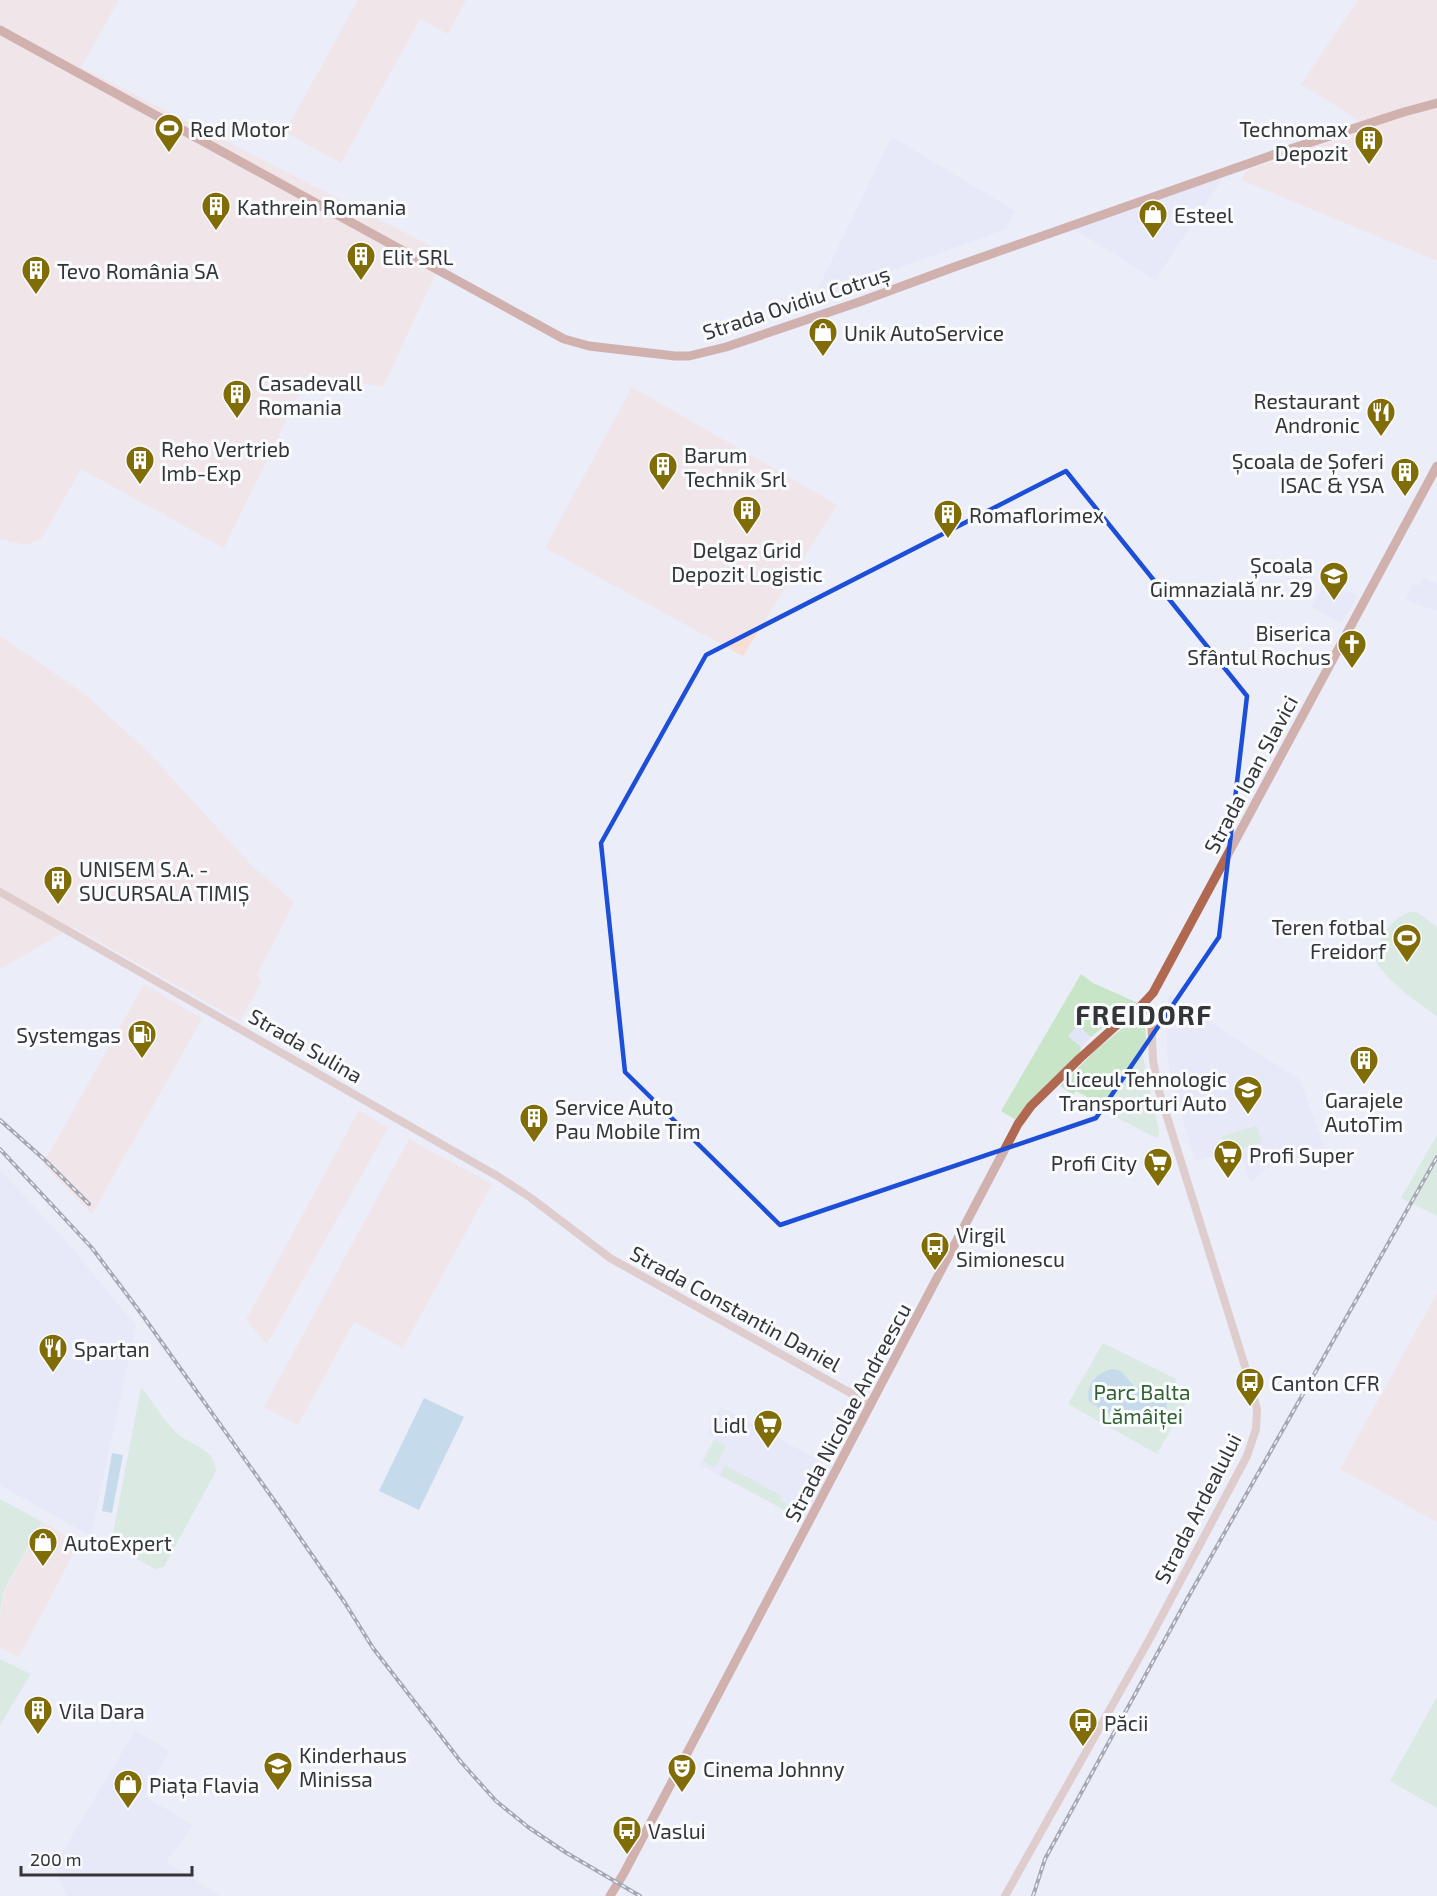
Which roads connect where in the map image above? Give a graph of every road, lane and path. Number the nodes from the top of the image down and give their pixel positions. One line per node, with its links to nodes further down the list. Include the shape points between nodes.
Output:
1 (0, 30): 2 (main road, Strada Ovidiu Cotruș, via 564,339 589,346 675,356 726,347 1271,155)
2 (1437, 103)
3 (1437, 466): 5 (main road, Strada Ioan Slavici)
4 (0, 892): 6 (street, Strada Sulina, via 499,1177)
5 (1145, 1003): 7 (main road, Strada Nicolae Andreescu, via 1087,1052 1026,1112); 9 (street, Strada Ardealului, via 1151,1014 1158,1088 1257,1406 1256,1429 1227,1497)
6 (587, 1241): 7 (street, Strada Constantin Daniel, via 610,1258)
7 (870, 1404): 8 (main road, Strada Nicolae Andreescu)
8 (610, 1896)
9 (1005, 1896)

